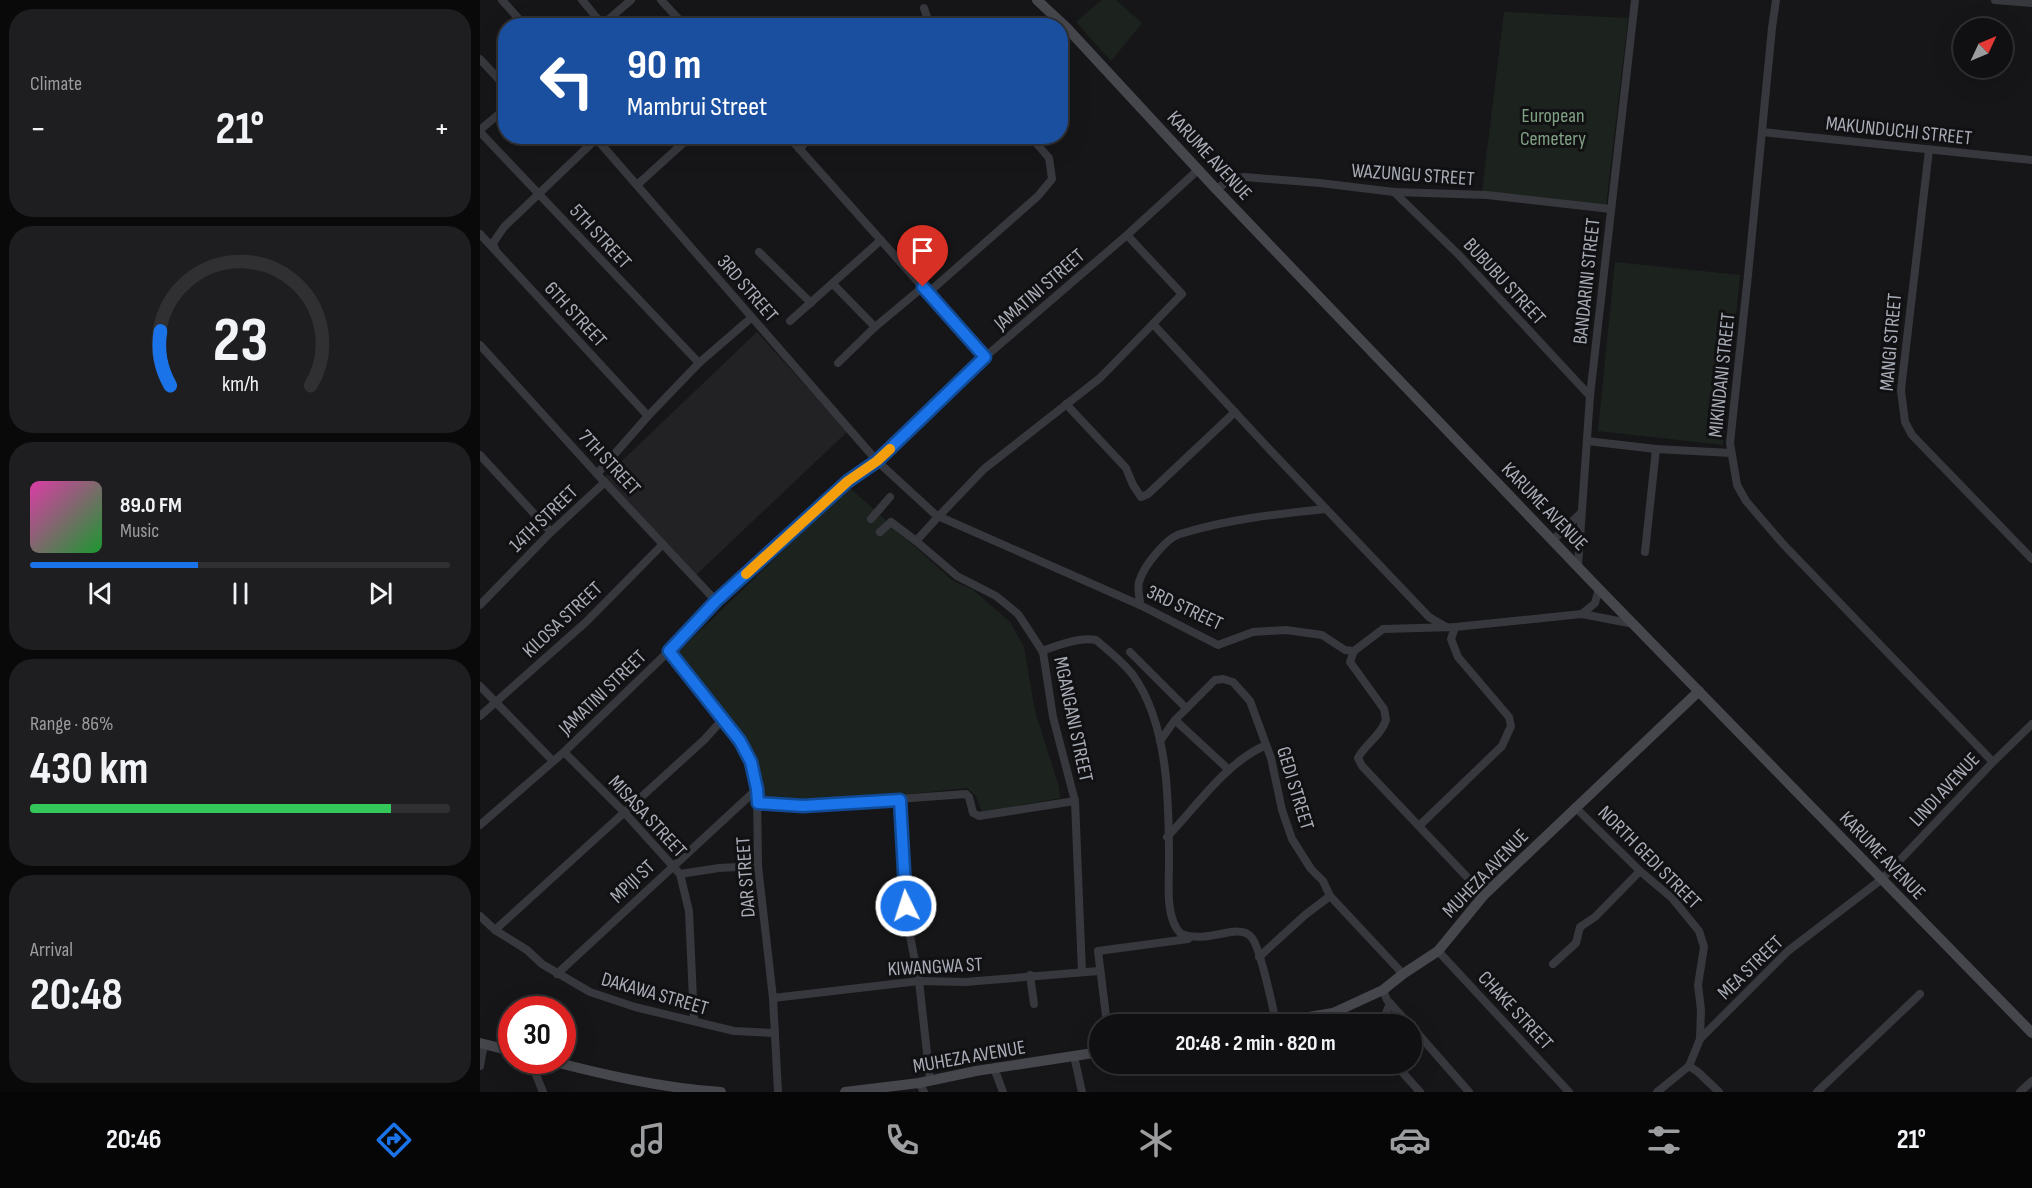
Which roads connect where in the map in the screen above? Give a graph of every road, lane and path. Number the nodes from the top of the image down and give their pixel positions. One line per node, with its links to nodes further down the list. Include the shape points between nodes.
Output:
1 (502, 0): 11 (street)
2 (582, 0): 12 (street)
3 (631, 0): 13 (street)
4 (661, 0): 14 (street)
5 (1036, 0): 16 (main road, KARUME AVENUE)
6 (1635, 0): 37 (street, BANDARINI STREET)
7 (1776, 0): 22 (street, MIKINDANI STREET)
8 (1995, 0): 9 (street)
9 (2032, 3)
10 (924, 8): 15 (street)
11 (518, 18)
12 (596, 18)
13 (610, 18)
14 (678, 18)
15 (927, 18)
16 (1056, 18)
17 (1068, 29): 32 (main road, KARUME AVENUE)
18 (480, 59): 19 (street)
19 (498, 78)
20 (498, 115): 21 (street)
21 (480, 131): 36 (street, 5TH STREET)
22 (1762, 132): 30 (street, MAKUNDUCHI STREET); 60 (street, MIKINDANI STREET)
23 (589, 144): 36 (street)
24 (600, 144): 33 (street, 3RD STREET)
25 (682, 144): 33 (street)
26 (795, 144): 29 (street)
27 (804, 144): 29 (street)
28 (1037, 144): 44 (street, via 1048,158 1052,180)
29 (799, 149): 40 (street)
30 (1929, 150): 31 (street, MAKUNDUCHI STREET); 76 (street, MANGI STREET, via 1901,390 1905,422 1912,435)
31 (2032, 160)
32 (1199, 169): 34 (main road, KARUME AVENUE); 39 (street, JAMATINI STREET)
33 (637, 185): 46 (street, 3RD STREET)
34 (1216, 189): 35 (street, WAZUNGU STREET, via 1232,179 1245,177); 72 (main road, KARUME AVENUE)
35 (1394, 192): 37 (street, WAZUNGU STREET, via 1487,195); 54 (street, BUBUBU STREET, via 1458,254)
36 (538, 194): 41 (street, via 504,227 493,243); 52 (street, 5TH STREET)
37 (1611, 209): 54 (street, BANDARINI STREET)
38 (480, 234): 41 (street, 6TH STREET)
39 (1127, 235): 48 (street, via 1182,294); 51 (street, JAMATINI STREET)
40 (881, 240): 43 (street); 44 (street)
41 (495, 250): 57 (street, 6TH STREET)
42 (759, 252): 45 (street)
43 (833, 284): 45 (street); 49 (street)
44 (925, 290): 49 (street); 51 (street)
45 (811, 303): 47 (street)
46 (751, 318): 52 (street); 62 (street, 3RD STREET)
47 (790, 321)
48 (1153, 324): 55 (street, via 1100,378); 56 (street)
49 (875, 327): 53 (street)
50 (480, 345): 63 (street, 7TH STREET)
51 (985, 357): 62 (street, JAMATINI STREET)
52 (699, 363): 57 (street)
53 (838, 363)
54 (1590, 396): 58 (street, BANDARINI STREET)
55 (1066, 404): 56 (street, via 1126,468 1141,496 1148,494); 68 (street, via 984,469)
56 (1235, 412): 66 (street)
57 (648, 417): 63 (street)
58 (1587, 441): 59 (street); 67 (street, BANDARINI STREET)
59 (1656, 448): 60 (street); 75 (street)
60 (1731, 453): 101 (street, MIKINDANI STREET, via 1737,484 1746,501)
61 (480, 455): 70 (street)
62 (877, 461): 68 (street); 79 (street, JAMATINI STREET, via 848,481)
63 (597, 474): 64 (street, 7TH STREET)
64 (605, 482): 70 (street, 14TH STREET); 74 (street, 7TH STREET)
65 (890, 497): 69 (street)
66 (1326, 509): 81 (street, via 1257,516 1179,534 1155,554 1145,571 1139,583); 84 (street, via 1429,617)
67 (1581, 513): 72 (street); 77 (street, BANDARINI STREET)
68 (938, 516): 73 (street); 81 (street, 3RD STREET)
69 (871, 519)
70 (551, 532): 80 (street, 14TH STREET)
71 (880, 532): 73 (street, MGANGANI STREET, via 891,522)
72 (1553, 540): 77 (main road, KARUME AVENUE)
73 (916, 541): 86 (street, MGANGANI STREET, via 957,576 996,596 1018,614)
74 (663, 544): 79 (street, 7TH STREET); 91 (street, KILOSA STREET, via 586,622)
75 (1645, 552)
76 (2032, 559)
77 (1578, 566): 78 (main road, KARUME AVENUE)
78 (1599, 589): 82 (street, via 1595,603); 83 (main road, KARUME AVENUE)
79 (716, 601): 85 (street, JAMATINI STREET)
80 (480, 605)
81 (1140, 605): 87 (street, 3RD STREET, via 1218,645 1252,632 1286,630 1322,635 1345,650)
82 (1582, 614): 83 (street); 84 (street)
83 (1635, 624): 90 (main road, KARUME AVENUE)
84 (1450, 627): 87 (street, via 1383,629); 110 (street, via 1458,657 1509,717 1511,726 1502,746)
85 (669, 651): 94 (street, DAR STREET); 99 (street, JAMATINI STREET)
86 (1042, 651): 97 (street, via 1096,640 1136,680); 105 (street, MGANGANI STREET, via 1053,717)
87 (1354, 651): 110 (street, via 1350,662 1384,709 1386,720 1358,758)
88 (1130, 652): 92 (street)
89 (480, 686): 91 (street)
90 (1699, 691): 107 (main road, MUHEZA AVENUE); 116 (main road, KARUME AVENUE)
91 (494, 701): 93 (street, KILOSA STREET); 100 (street)
92 (1186, 708): 95 (street, GEDI STREET); 98 (street, GEDI STREET, via 1215,680 1233,682 1250,701)
93 (480, 716)
94 (722, 720): 103 (street, DAR STREET, via 751,762); 108 (street)
95 (1175, 720): 97 (street, GEDI STREET); 102 (street)
96 (2032, 724): 101 (street, LINDI AVENUE)
97 (1160, 741): 111 (street, via 1169,815)
98 (1266, 745): 102 (street); 118 (street, GEDI STREET, via 1292,838)
99 (564, 752): 100 (street, JAMATINI STREET); 108 (street, MISASA STREET)
100 (553, 761): 109 (street, JAMATINI STREET)
101 (1993, 762): 116 (street, LINDI AVENUE)
102 (1228, 769): 111 (street)
103 (757, 789): 106 (street, DAR STREET); 112 (street, MPIJI ST)
104 (900, 800): 105 (street, via 966,795 973,813 979,816); 106 (street, via 803,806); 130 (street, via 907,921)
105 (1075, 801): 126 (street, MGANGANI STREET)
106 (758, 803): 113 (street, DAR STREET)
107 (1575, 807): 114 (street, NORTH GEDI STREET); 117 (main road, MUHEZA AVENUE)
108 (624, 812): 112 (street, MISASA STREET); 120 (street)
109 (480, 825)
110 (1419, 826): 117 (street)
111 (1167, 837): 121 (street, via 1173,922 1181,934)
112 (674, 865): 115 (street, MISASA STREET); 127 (street, MPIJI ST)
113 (758, 866): 115 (street); 133 (street, DAR STREET)
114 (1640, 871): 124 (street, via 1580,927 1576,942); 145 (street, NORTH GEDI STREET, via 1672,898 1699,931 1704,946 1698,985)
115 (681, 874): 141 (street, MISASA STREET, via 689,910)
116 (1882, 879): 143 (main road, KARUME AVENUE); 145 (street, MEA STREET, via 1788,951)
117 (1484, 895): 122 (main road, MUHEZA AVENUE)
118 (1330, 896): 123 (street); 128 (street, GEDI STREET)
119 (480, 916): 120 (street, DAKAWA STREET)
120 (495, 930): 127 (street, DAKAWA STREET)
121 (1194, 938): 123 (street, via 1245,933 1251,936); 125 (street, via 1098,951)
122 (1438, 951): 128 (main road, MUHEZA AVENUE); 166 (street, CHAKE STREET)
123 (1259, 957): 137 (street)
124 (1553, 964)
125 (1099, 971): 126 (street, KIWANGWA ST); 136 (street)
126 (1082, 972): 129 (street, KIWANGWA ST)
127 (557, 974): 141 (street, DAKAWA STREET, via 590,992)
128 (1403, 974): 131 (main road, MUHEZA AVENUE)
129 (1030, 975): 130 (street, KIWANGWA ST, via 965,982); 135 (street)
130 (919, 981): 133 (street, KIWANGWA ST); 157 (street)
131 (1383, 990): 134 (street); 138 (main road, MUHEZA AVENUE)
132 (1920, 994): 169 (street)
133 (773, 998): 142 (street, DAR STREET)
134 (1390, 1003): 139 (street); 140 (street)
135 (1034, 1004)
136 (1105, 1014)
137 (1269, 1014)
138 (1327, 1014)
139 (1386, 1014)
140 (1400, 1014)
141 (694, 1022): 142 (street, DAKAWA STREET, via 734,1031)
142 (774, 1033): 160 (street, DAR STREET)
143 (2032, 1033)
144 (1422, 1039): 165 (street)
145 (1700, 1039): 151 (street, MEA STREET)
146 (482, 1044): 147 (main road); 150 (street)
147 (498, 1048)
148 (1089, 1054): 149 (main road, MUHEZA AVENUE)
149 (1074, 1056): 153 (main road, MUHEZA AVENUE); 163 (street)
150 (480, 1066)
151 (1689, 1066): 167 (street, MEA STREET); 168 (street)
152 (576, 1068): 159 (main road, via 677,1089)
153 (994, 1068): 157 (main road, MUHEZA AVENUE); 162 (street)
154 (537, 1074): 158 (street)
155 (1404, 1074): 164 (street)
156 (2032, 1081): 170 (street)
157 (924, 1085): 161 (main road, MUHEZA AVENUE)
158 (543, 1092)
159 (722, 1092)
160 (778, 1092)
161 (845, 1092)
162 (1003, 1092)
163 (1082, 1092)
164 (1420, 1092)
165 (1469, 1092)
166 (1569, 1092)
167 (1657, 1092)
168 (1719, 1092)
169 (1817, 1092)
170 (2020, 1092)

